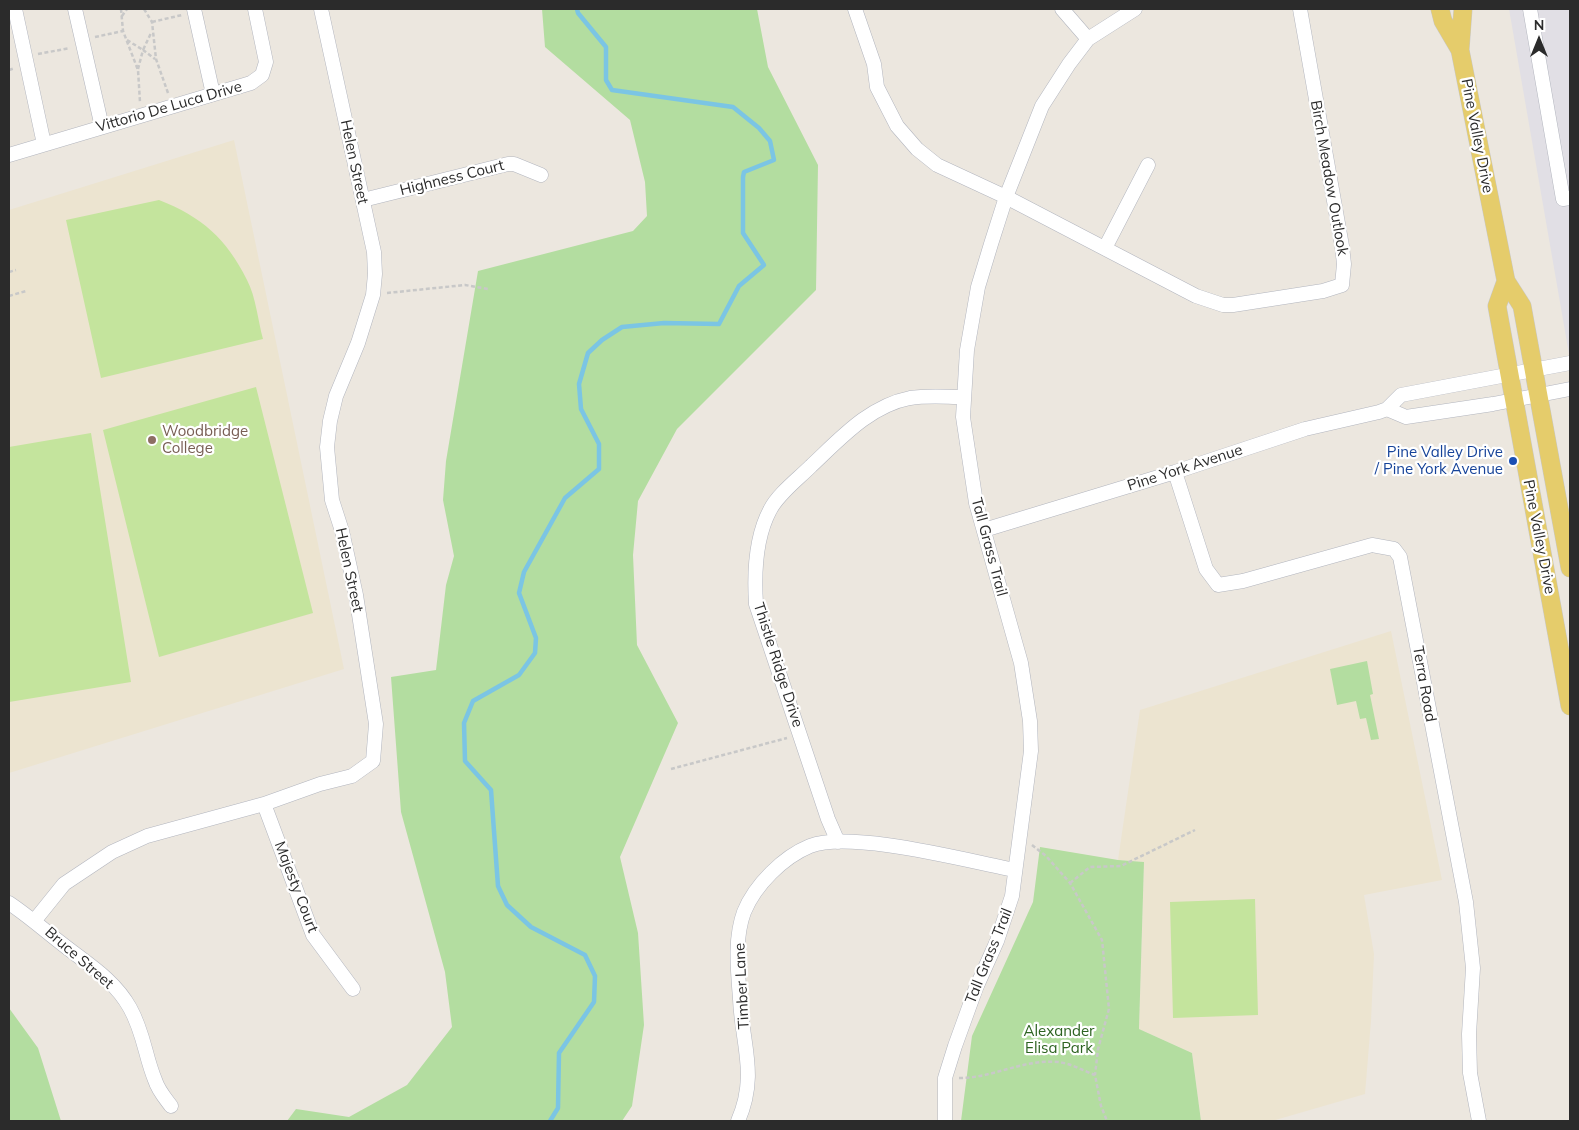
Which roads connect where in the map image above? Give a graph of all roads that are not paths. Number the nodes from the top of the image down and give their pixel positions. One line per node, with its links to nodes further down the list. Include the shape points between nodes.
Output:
1 (14, 9): 17 (street)
2 (75, 9): 16 (street)
3 (255, 9): 15 (street, Vittorio De Luca Drive, via 266,62 262,75 251,83)
4 (321, 9): 23 (street, Helen Street)
5 (855, 9): 21 (street, Birch Meadow Outlook, via 874,64 877,87 897,126 937,166)
6 (1062, 9): 13 (street)
7 (1135, 9): 13 (street, Tall Grass Trail)
8 (1300, 9): 24 (street, Birch Meadow Outlook, via 1342,246 1342,285 1223,305 1174,285)
9 (1440, 9): 14 (main road, Pine Valley Drive, via 1443,21)
10 (1463, 9): 14 (main road, Pine Valley Drive)
11 (1530, 9): 22 (street, via 1563,199)
12 (191, 11): 15 (street)
13 (1088, 39): 21 (street, Tall Grass Trail, via 1042,106)
14 (1460, 50): 25 (main road, Pine Valley Drive)
15 (213, 94): 16 (street, Vittorio De Luca Drive)
16 (102, 127): 17 (street, Vittorio De Luca Drive)
17 (44, 144): 18 (street, Vittorio De Luca Drive)
18 (9, 155)
19 (1148, 165): 24 (street)
20 (540, 175): 23 (street, Highness Court, via 508,164)
21 (1006, 197): 24 (street, Birch Meadow Outlook); 31 (street, Tall Grass Trail, via 978,287 967,350)
22 (1570, 198)
23 (363, 200): 38 (street, Helen Street, via 374,252 373,295 336,396 327,447 332,500 356,595 376,724 373,761 352,776)
24 (1105, 248)
25 (1506, 281): 27 (main road, Pine Valley Drive, via 1522,306); 28 (main road, Pine Valley Drive, via 1497,306)
26 (1570, 363): 27 (street, Pine York Avenue)
27 (1534, 370): 28 (street, Pine York Avenue); 30 (main road, Pine Valley Drive)
28 (1510, 373): 32 (main road, Pine Valley Drive); 33 (street, Pine York Avenue, via 1401,395)
29 (1570, 389): 30 (street)
30 (1538, 394): 32 (street); 36 (main road, Pine Valley Drive)
31 (964, 397): 35 (street, Tall Grass Trail, via 965,434 976,503); 39 (street, Thistle Ridge Drive, via 911,398 872,414 791,486 770,510 761,536 754,571 756,604)
32 (1513, 400): 33 (street, via 1406,417); 37 (main road, Pine Valley Drive)
33 (1387, 409): 34 (street, Pine York Avenue, via 1304,429)
34 (1175, 472): 35 (street, Pine York Avenue); 47 (street, Terra Road, via 1206,568 1218,585 1372,545 1394,549 1400,557 1466,902 1473,968 1470,1073)
35 (984, 530): 40 (street, Tall Grass Trail, via 1020,663 1030,721 1031,752)
36 (1570, 568)
37 (1570, 706)
38 (264, 804): 42 (street, Helen Street, via 147,836 112,852 64,884); 43 (street, Majesty Court, via 313,935)
39 (838, 842): 40 (street, Timber Lane, via 852,840); 45 (street, Timber Lane, via 811,846 782,864 757,890 744,912 738,953 741,1016 750,1080)
40 (1015, 870): 46 (street, Tall Grass Trail, via 1006,918 976,988 945,1078)
41 (9, 903): 42 (street, Bruce Street)
42 (35, 920): 44 (street, Bruce Street, via 86,960 120,993 144,1036 155,1082)
43 (353, 989)
44 (171, 1106)
45 (738, 1121)
46 (945, 1121)
47 (1479, 1121)

